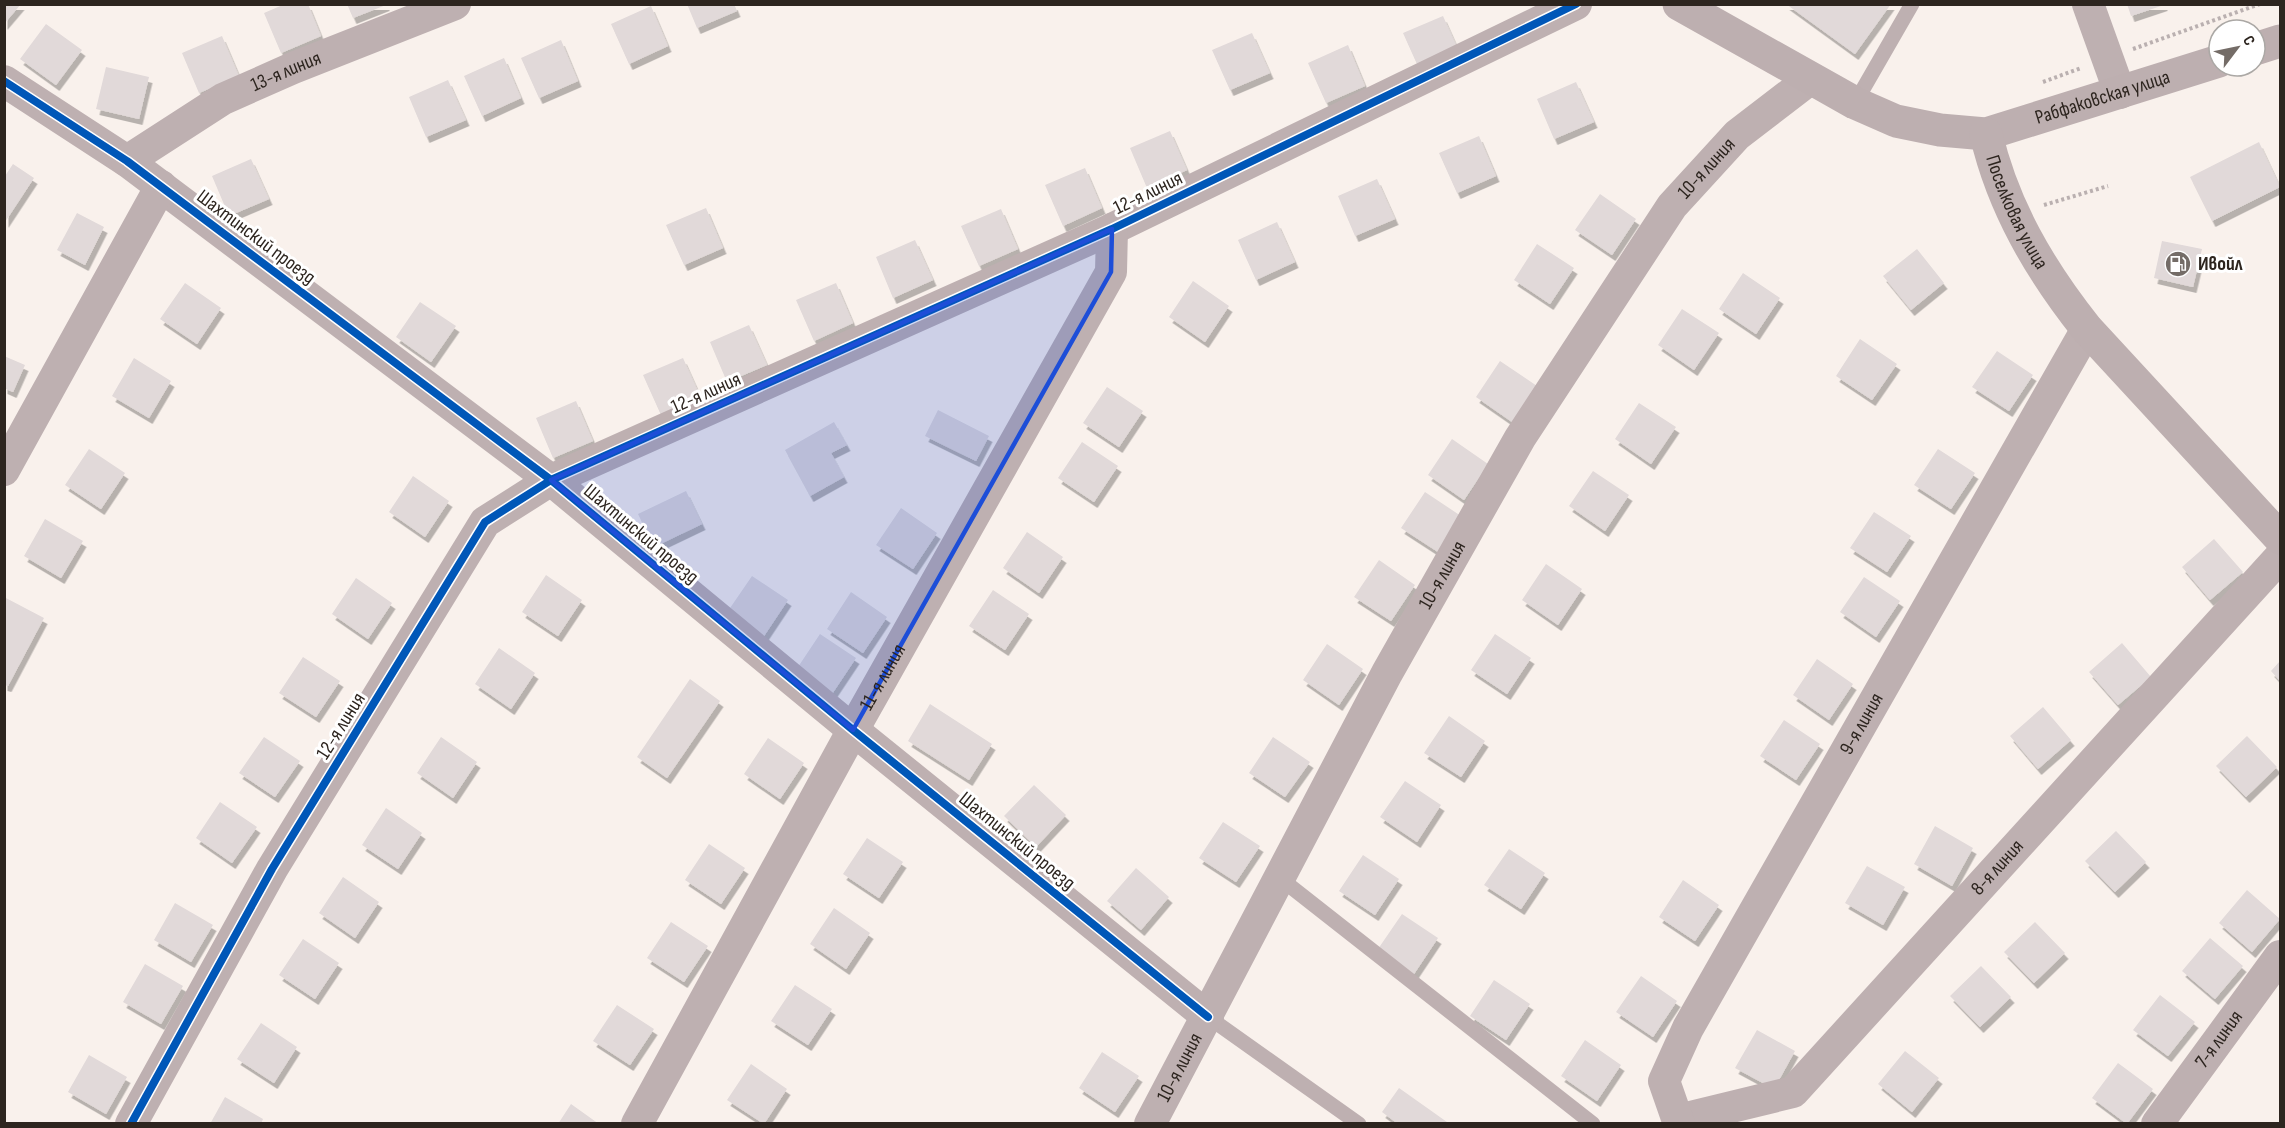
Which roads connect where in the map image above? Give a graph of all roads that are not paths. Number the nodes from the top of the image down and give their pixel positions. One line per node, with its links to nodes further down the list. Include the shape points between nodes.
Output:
1 (455, 4): 12 (street, 13-я линия, via 224,99)
2 (1576, 4): 14 (street, 12-я линия)
3 (1679, 4): 7 (street, Поселковая улица)
4 (1912, 4): 10 (lane)
5 (2088, 4): 9 (street)
6 (2207, 65): 9 (street, Рабфаковская улица)
7 (1809, 79): 10 (street, Поселковая улица); 21 (street, 10-я линия, via 1737,135 1665,216 1520,438 1387,674)
8 (4, 81): 12 (street, Шахтинский проезд)
9 (2120, 93): 11 (street, Рабфаковская улица)
10 (1855, 103): 11 (street, Поселковая улица, via 1896,121)
11 (1986, 134): 15 (street, Поселковая улица, via 2004,194 2032,251)
12 (127, 161): 13 (street, Шахтинский проезд)
13 (161, 186): 16 (street); 17 (street, Шахтинский проезд)
14 (1112, 229): 17 (street, 12-я линия); 20 (street, 11-я линия, via 1111,272)
15 (2087, 328): 18 (street, Поселковая улица); 24 (street, 9-я линия, via 1688,1028 1664,1081)
16 (4, 470)
17 (551, 480): 20 (street, Шахтинский проезд); 25 (street, 12-я линия, via 485,522 272,869)
18 (2280, 537)
19 (2280, 556): 24 (street, 8-я линия, via 1793,1092)
20 (853, 730): 23 (street, Шахтинский проезд); 26 (street, 11-я линия)
21 (1281, 879): 23 (street, 10-я линия); 29 (lane)
22 (2280, 956): 30 (street, 7-я линия)
23 (1208, 1017): 27 (street, 10-я линия); 28 (lane)
24 (1672, 1122)
25 (130, 1124)
26 (638, 1124)
27 (1150, 1124)
28 (1359, 1124)
29 (1593, 1124)
30 (2157, 1124)

